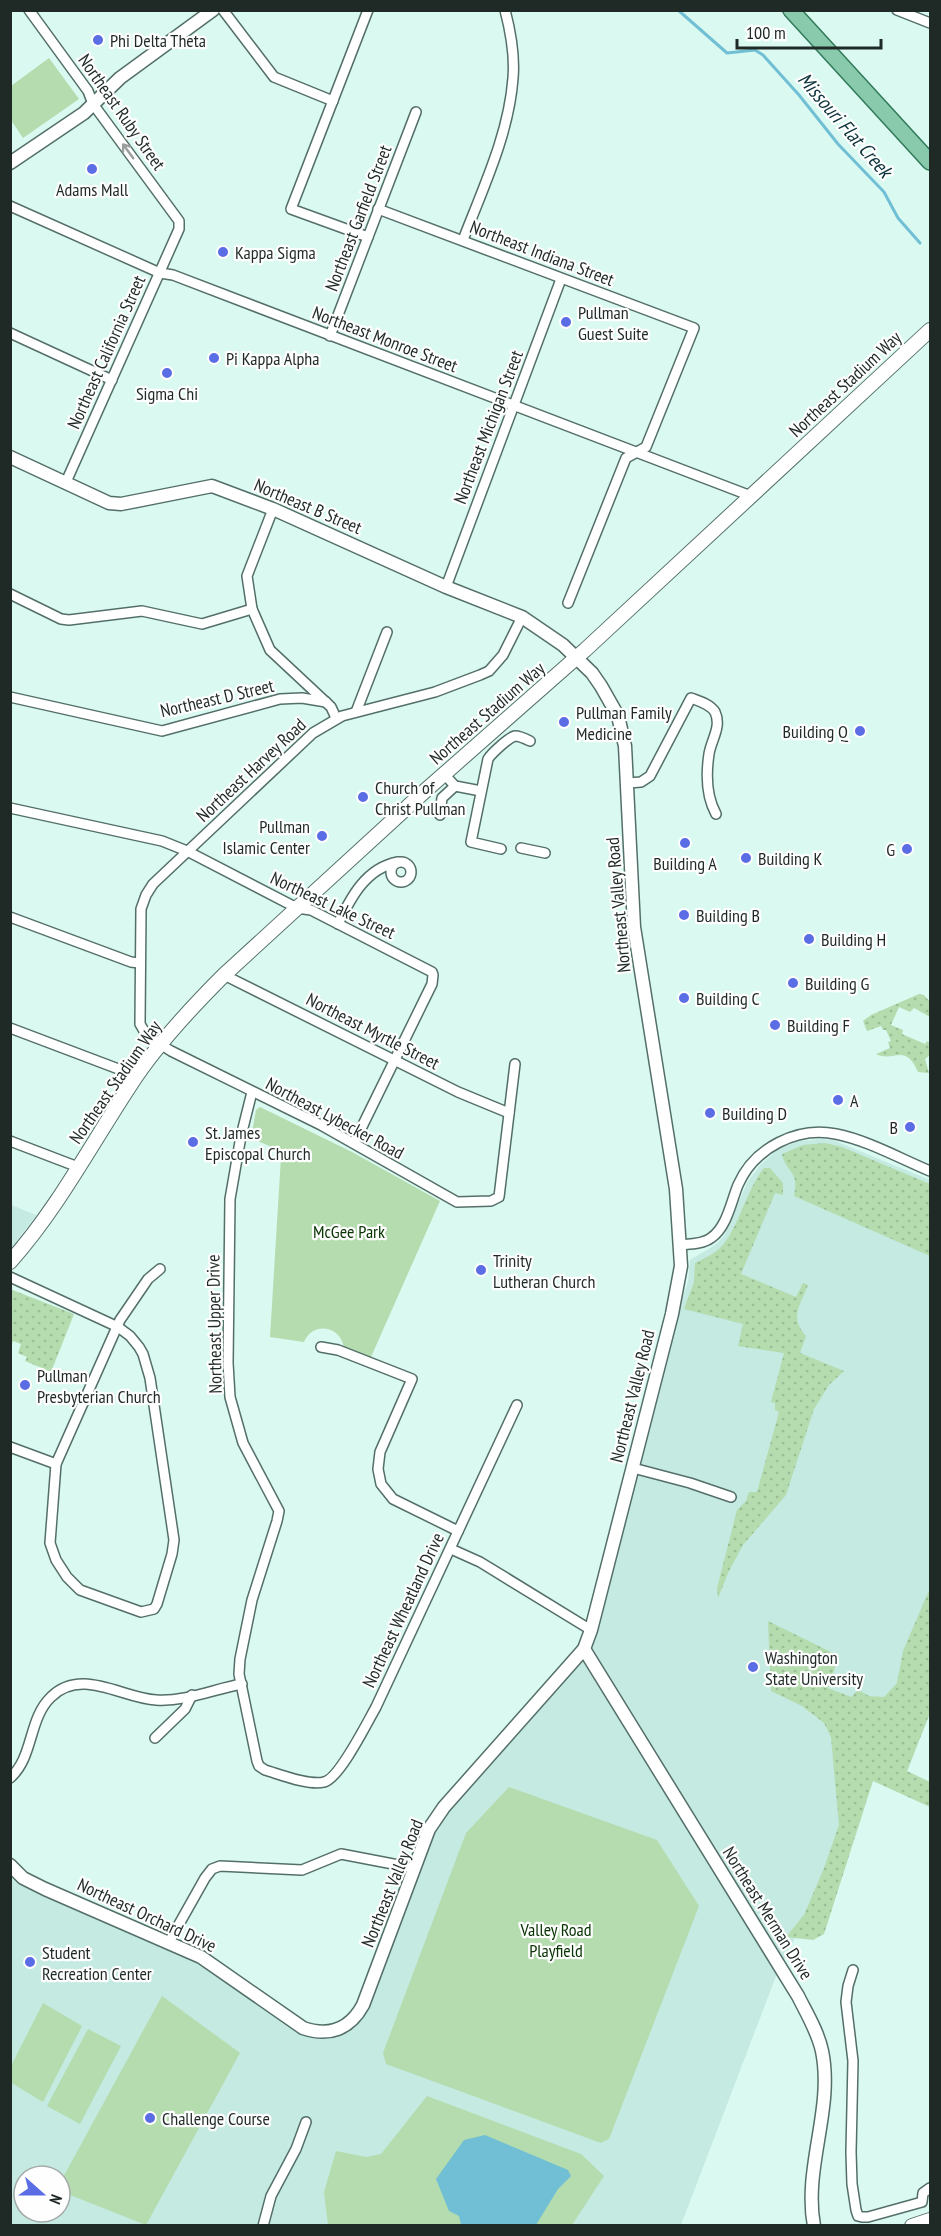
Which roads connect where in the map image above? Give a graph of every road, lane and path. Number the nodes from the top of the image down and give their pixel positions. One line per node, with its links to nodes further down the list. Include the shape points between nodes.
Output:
1 (29, 10): 10 (street, Northeast Ruby Street, via 88,91)
2 (213, 10): 10 (street, via 120,78)
3 (223, 10): 9 (street, via 274,76)
4 (368, 10): 9 (street)
5 (505, 10): 18 (street, via 512,39 509,104)
6 (791, 10): 12 (main road)
7 (897, 10): 8 (street)
8 (930, 23)
9 (333, 101): 17 (street, via 291,209)
10 (93, 104): 13 (street); 16 (street, Northeast Ruby Street, one-way to 10, via 179,221)
11 (416, 112): 15 (street, Northeast Garfield Street)
12 (930, 162)
13 (10, 163)
14 (10, 206): 19 (street, Northeast Monroe Street)
15 (378, 209): 17 (street, Northeast Garfield Street); 18 (street, Northeast Indiana Street)
16 (178, 235): 19 (street, Northeast California Street)
17 (368, 237): 23 (street, Northeast Garfield Street)
18 (464, 240): 20 (street, Northeast Indiana Street)
19 (160, 273): 23 (street, Northeast Monroe Street); 24 (street, Northeast California Street)
20 (561, 279): 25 (street, Northeast Michigan Street); 26 (street, Northeast Indiana Street, via 694,328 646,447)
21 (930, 330): 29 (main road, Northeast Stadium Way)
22 (10, 333): 24 (street)
23 (330, 336): 25 (street, Northeast Monroe Street)
24 (112, 380): 28 (street, Northeast California Street)
25 (514, 406): 26 (street, Northeast Monroe Street); 31 (street, Northeast Michigan Street)
26 (638, 453): 29 (street, Northeast Monroe Street); 33 (street, via 626,458)
27 (10, 457): 28 (street, Northeast B Street)
28 (66, 482): 30 (street, Northeast B Street, via 121,504 212,486)
29 (751, 496): 37 (main road, Northeast Stadium Way)
30 (273, 509): 31 (street, Northeast B Street); 34 (street, via 247,576)
31 (446, 587): 35 (street, Northeast B Street)
32 (10, 594): 34 (street, via 69,620 142,611 202,624)
33 (568, 603)
34 (252, 609): 39 (street, via 270,650)
35 (522, 617): 37 (street, Northeast B Street); 40 (street, Northeast Harvey Road, via 509,647 489,671 444,689)
36 (387, 632): 40 (street)
37 (578, 657): 43 (main road, Northeast Stadium Way); 44 (street, Northeast Valley Road, via 618,716)
38 (10, 698): 39 (street, Northeast D Street, via 162,731 280,699)
39 (326, 702): 41 (street)
40 (357, 712): 41 (street, Northeast Harvey Road)
41 (336, 718): 52 (street, Northeast Harvey Road)
42 (530, 741): 46 (street, via 513,737 490,755)
43 (444, 774): 45 (street); 55 (main road, Northeast Stadium Way)
44 (628, 783): 48 (street, via 650,776 691,698 710,707 717,718 709,752 707,795); 71 (street, Northeast Valley Road, via 634,927 676,1189)
45 (455, 786): 46 (street); 49 (street, via 442,797)
46 (481, 791): 51 (street, via 471,842)
47 (10, 808): 52 (street, Northeast Lake Street, via 162,841)
48 (716, 814)
49 (440, 815)
50 (521, 848): 53 (street)
51 (501, 849)
52 (187, 851): 55 (street, Northeast Lake Street); 58 (street, Northeast Harvey Road, via 146,895 141,909)
53 (545, 853)
54 (398, 862): 57 (street, via 380,868 363,883)
55 (297, 908): 57 (street, Northeast Lake Street, via 311,910); 59 (main road, Northeast Stadium Way)
56 (10, 916): 58 (street)
57 (338, 924): 62 (street, Northeast Lake Street, via 433,975)
58 (139, 963): 61 (street, Northeast Harvey Road, via 140,1024)
59 (224, 975): 61 (main road, Northeast Stadium Way); 62 (street, Northeast Myrtle Street)
60 (10, 1028): 64 (street)
61 (160, 1045): 64 (main road, Northeast Stadium Way); 65 (street, Northeast Lybecker Road)
62 (395, 1059): 66 (street, Northeast Myrtle Street); 68 (street)
63 (515, 1064): 66 (street)
64 (137, 1076): 69 (main road, Northeast Stadium Way)
65 (252, 1092): 68 (street, Northeast Lybecker Road); 86 (street, Northeast Upper Drive, via 230,1200 230,1396 243,1443 279,1510 252,1600 240,1659)
66 (509, 1113): 68 (street, Northeast Lybecker Road, via 499,1197 491,1201 458,1202)
67 (10, 1141): 69 (street)
68 (354, 1143)
69 (78, 1167): 72 (main road, Northeast Stadium Way, via 41,1225)
70 (930, 1171): 71 (street, via 838,1134 811,1132 790,1137 767,1148 747,1170 715,1234 704,1242)
71 (680, 1245): 80 (street, Northeast Valley Road, via 678,1287)
72 (10, 1262)
73 (160, 1269): 75 (street, via 148,1279)
74 (10, 1277): 75 (street)
75 (117, 1327): 79 (street); 79 (street, via 139,1347 148,1367 174,1540 153,1609 141,1612 80,1590 67,1577 50,1543)
76 (321, 1347): 82 (street, via 412,1379 380,1452 381,1484 393,1499)
77 (517, 1405): 82 (street, Northeast Wheatland Drive)
78 (10, 1447): 79 (street)
79 (56, 1464)
80 (633, 1468): 81 (street); 84 (street, Northeast Valley Road)
81 (730, 1497)
82 (458, 1531): 83 (street, Northeast Wheatland Drive)
83 (451, 1549): 84 (street, via 480,1562); 89 (street, Northeast Wheatland Drive, via 376,1707 334,1777 315,1782)
84 (591, 1630): 85 (street, Northeast Valley Road)
85 (584, 1649): 92 (street, Northeast Valley Road, via 444,1807 429,1829); 101 (street, Northeast Merman Drive, via 814,2027 824,2064 812,2187)
86 (242, 1684): 87 (street); 89 (street, Northeast Upper Drive, via 259,1766)
87 (192, 1695): 88 (street, via 185,1709); 90 (street, via 153,1700 86,1683 60,1689 39,1711 20,1768)
88 (155, 1738)
89 (283, 1775)
90 (10, 1778)
91 (10, 1865): 93 (street, Northeast Orchard Drive, via 45,1889)
92 (414, 1868): 93 (street, via 341,1854 302,1870 220,1866 205,1878); 95 (street, Northeast Valley Road, via 358,2014 341,2029 325,2033)
93 (169, 1942): 95 (street, Northeast Orchard Drive, via 201,1957)
94 (853, 1970): 98 (street, via 846,2002 853,2061 851,2152 857,2213 863,2217)
95 (296, 2023)
96 (306, 2122): 100 (street, via 271,2196)
97 (930, 2188): 98 (street, via 923,2193)
98 (922, 2202): 99 (street)
99 (929, 2220): 102 (main road)
100 (262, 2226)
101 (814, 2226)
102 (912, 2226)

